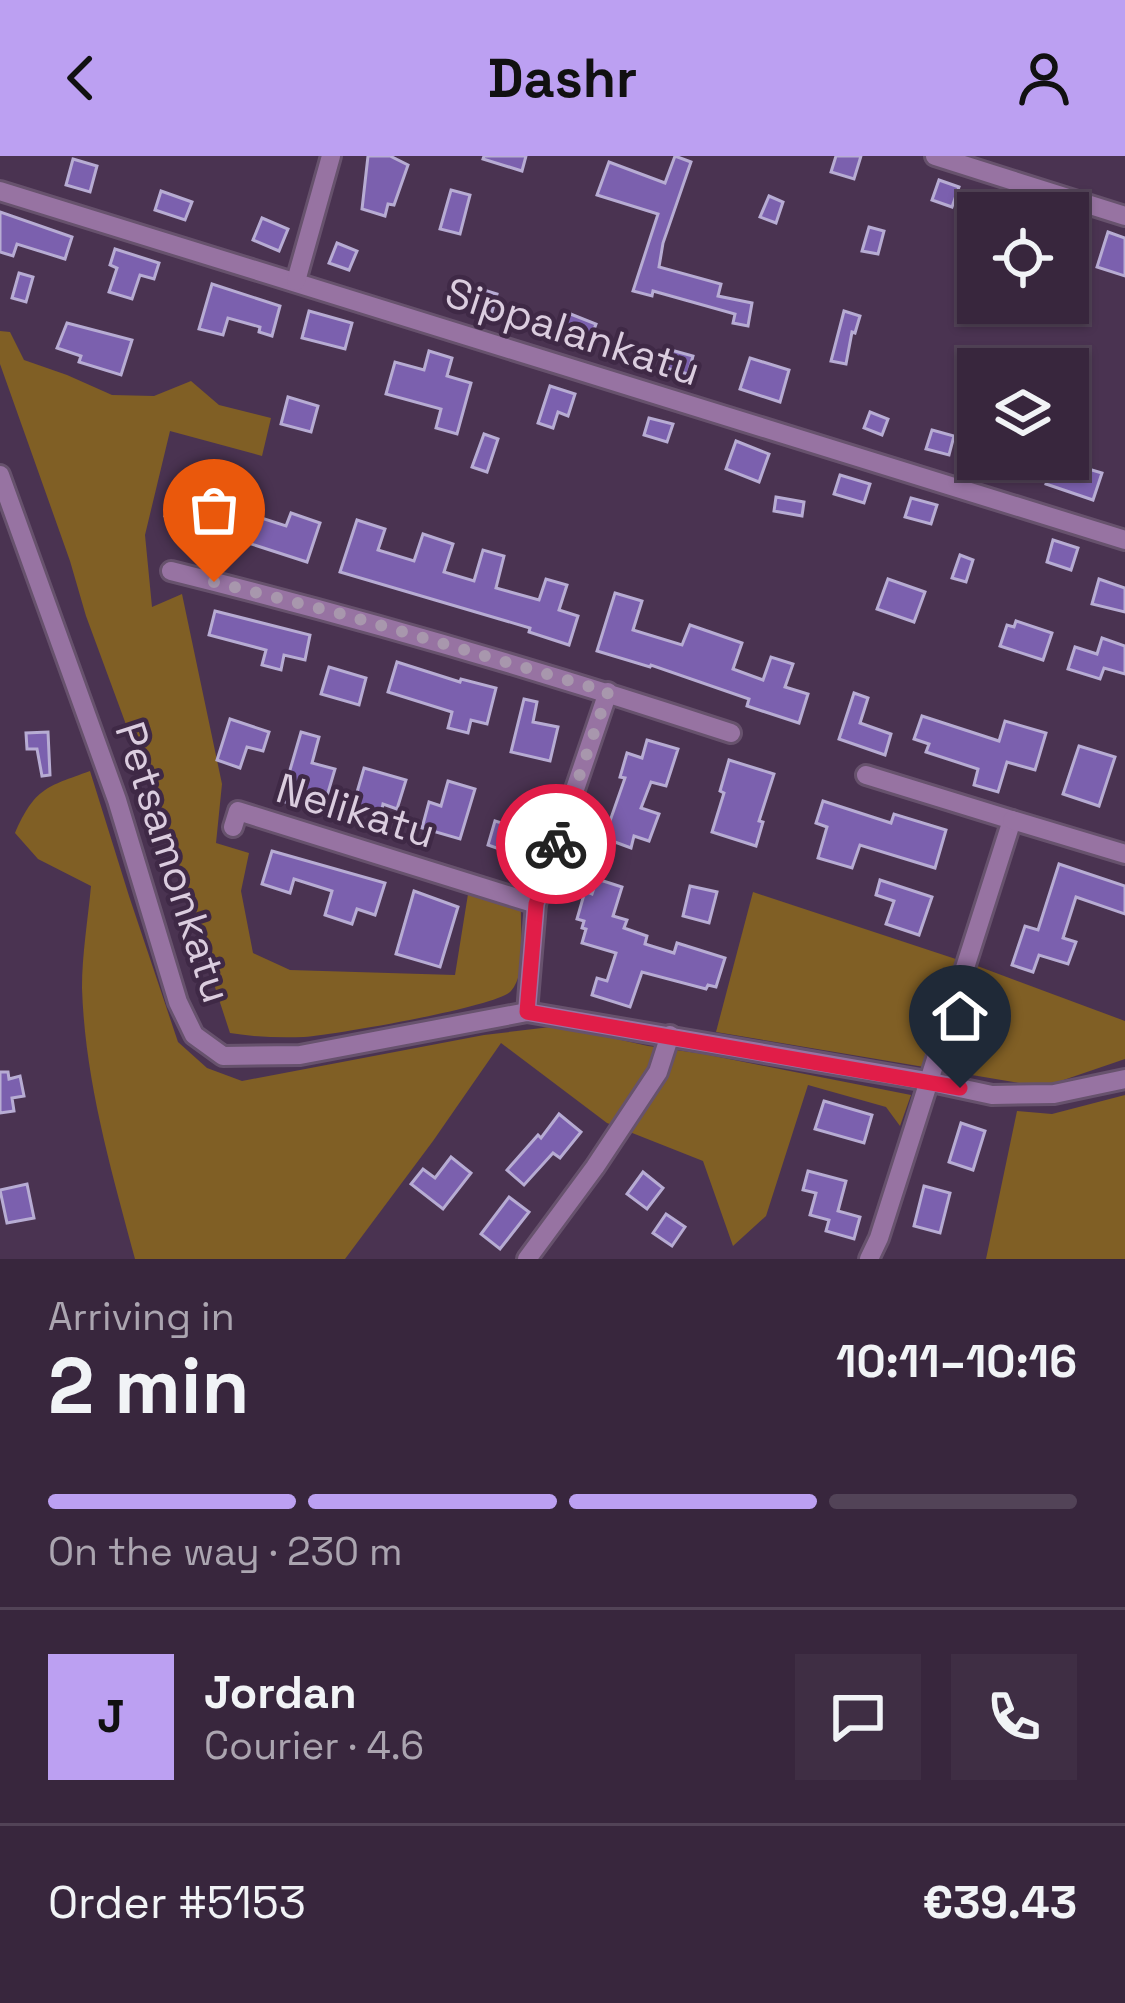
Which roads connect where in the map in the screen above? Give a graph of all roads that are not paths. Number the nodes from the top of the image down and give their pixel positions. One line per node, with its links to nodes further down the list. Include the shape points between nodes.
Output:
1 (331, 156): 6 (street)
2 (935, 156): 3 (street)
3 (991, 164): 5 (street)
4 (0, 191): 6 (street, Sippalankatu)
5 (1125, 216)
6 (296, 281): 8 (street, Sippalankatu)
7 (0, 475): 17 (street, Petsamonkatu, via 194,1036 223,1056 300,1055)
8 (1125, 540)
9 (171, 571): 10 (street)
10 (608, 692): 11 (street); 16 (street)
11 (731, 733)
12 (866, 776): 13 (street)
13 (1012, 820): 15 (street); 20 (street)
14 (233, 827): 16 (street, Nelikatu, via 238,812)
15 (1125, 854)
16 (536, 904): 17 (street)
17 (527, 1012): 18 (street, Petsamonkatu)
18 (670, 1035): 20 (street, Petsamonkatu); 21 (street, via 658,1072)
19 (1125, 1078): 20 (street, Petsamonkatu, via 1054,1094 992,1095)
20 (928, 1081): 22 (street)
21 (527, 1259)
22 (869, 1259)

